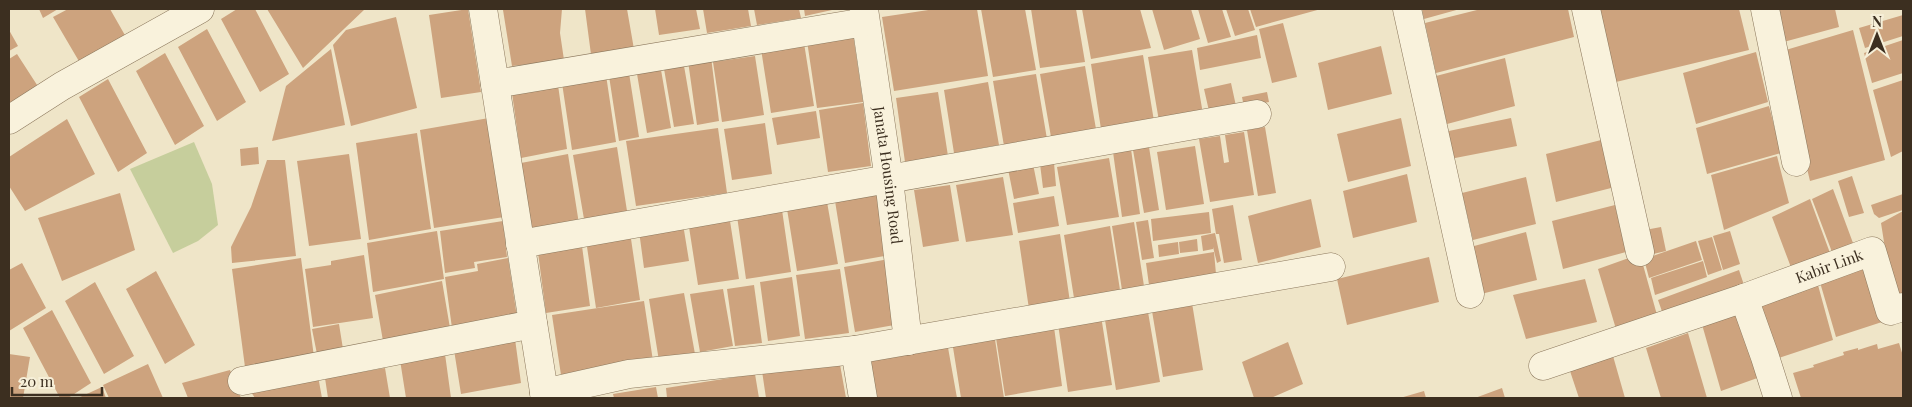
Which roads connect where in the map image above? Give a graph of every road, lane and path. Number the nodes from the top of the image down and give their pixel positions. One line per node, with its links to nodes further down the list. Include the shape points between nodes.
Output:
1 (200, 9): 9 (street, via 62,86)
2 (483, 9): 7 (street)
3 (1407, 9): 15 (street)
4 (1586, 9): 13 (street)
5 (1765, 9): 10 (street)
6 (867, 13): 7 (street); 11 (street, Janata Housing Road)
7 (494, 84): 12 (street)
8 (1257, 114): 11 (street)
9 (9, 120)
10 (1796, 162)
11 (889, 180): 12 (street); 19 (street, Janata Housing Road)
12 (520, 244): 18 (street)
13 (1640, 252)
14 (1330, 267): 19 (street)
15 (1470, 294)
16 (1744, 298): 17 (street, Kabir Link, via 1872,251 1890,311); 21 (street); 25 (street)
17 (1903, 307)
18 (533, 324): 22 (street); 23 (street)
19 (908, 341): 20 (street)
20 (854, 350): 23 (street, via 629,374); 24 (street)
21 (1543, 366)
22 (242, 382)
23 (544, 396)
24 (863, 398)
25 (1778, 398)

